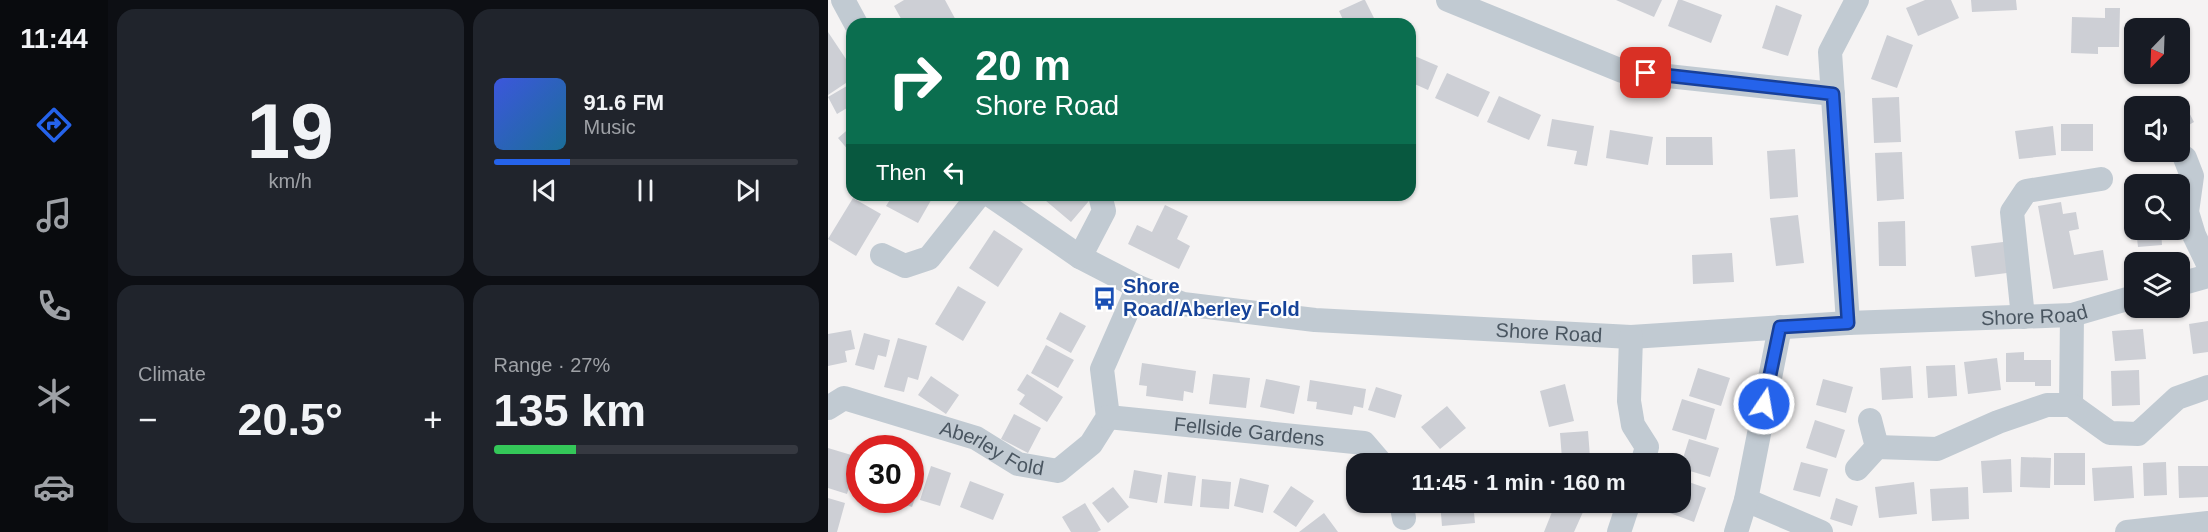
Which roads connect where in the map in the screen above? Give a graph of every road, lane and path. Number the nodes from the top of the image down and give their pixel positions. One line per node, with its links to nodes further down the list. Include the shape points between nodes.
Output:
1 (843, 0): 4 (street)
2 (1448, 0): 5 (street, via 1622,70)
3 (1857, 0): 5 (street, via 1830,52)
4 (853, 18)
5 (1833, 94): 20 (street)
6 (2187, 162): 13 (street, via 2192,176 2187,212)
7 (2101, 179): 19 (street, via 2026,191 2012,212)
8 (974, 201): 11 (street, via 929,258 905,266)
9 (999, 201): 12 (street, Shore Road)
10 (1102, 201): 12 (street, via 1104,210)
11 (882, 255)
12 (1080, 257): 16 (street, Shore Road)
13 (2208, 264)
14 (2208, 276): 15 (street)
15 (2190, 281)
16 (1138, 287): 22 (street, Shore Road, via 1184,304 1315,320); 26 (street, via 1102,369)
17 (2124, 300): 18 (street, Shore Road)
18 (2072, 315): 19 (street, Shore Road); 24 (street)
19 (2023, 317): 20 (street, Shore Road)
20 (1848, 323): 21 (street, Shore Road)
21 (1780, 327): 22 (street, Shore Road); 32 (street)
22 (1631, 337): 30 (street, via 1629,401 1633,425 1647,447)
23 (2208, 387): 24 (street, via 2177,398 2138,434 2110,433)
24 (2071, 405): 28 (street, via 2047,405 1937,449)
25 (828, 408): 26 (street, Aberley Fold, via 844,398 976,438 1018,464 1058,471 1091,444)
26 (1108, 417): 29 (street, Fellside Gardens, via 1364,443)
27 (1870, 420): 28 (street)
28 (1877, 447): 31 (street)
29 (1373, 453)
30 (1645, 453)
31 (1857, 469)
32 (1746, 500): 36 (street); 37 (street)
33 (1625, 513): 35 (street)
34 (2208, 523): 38 (street)
35 (1619, 532)
36 (1736, 532)
37 (1821, 532)
38 (2127, 532)

